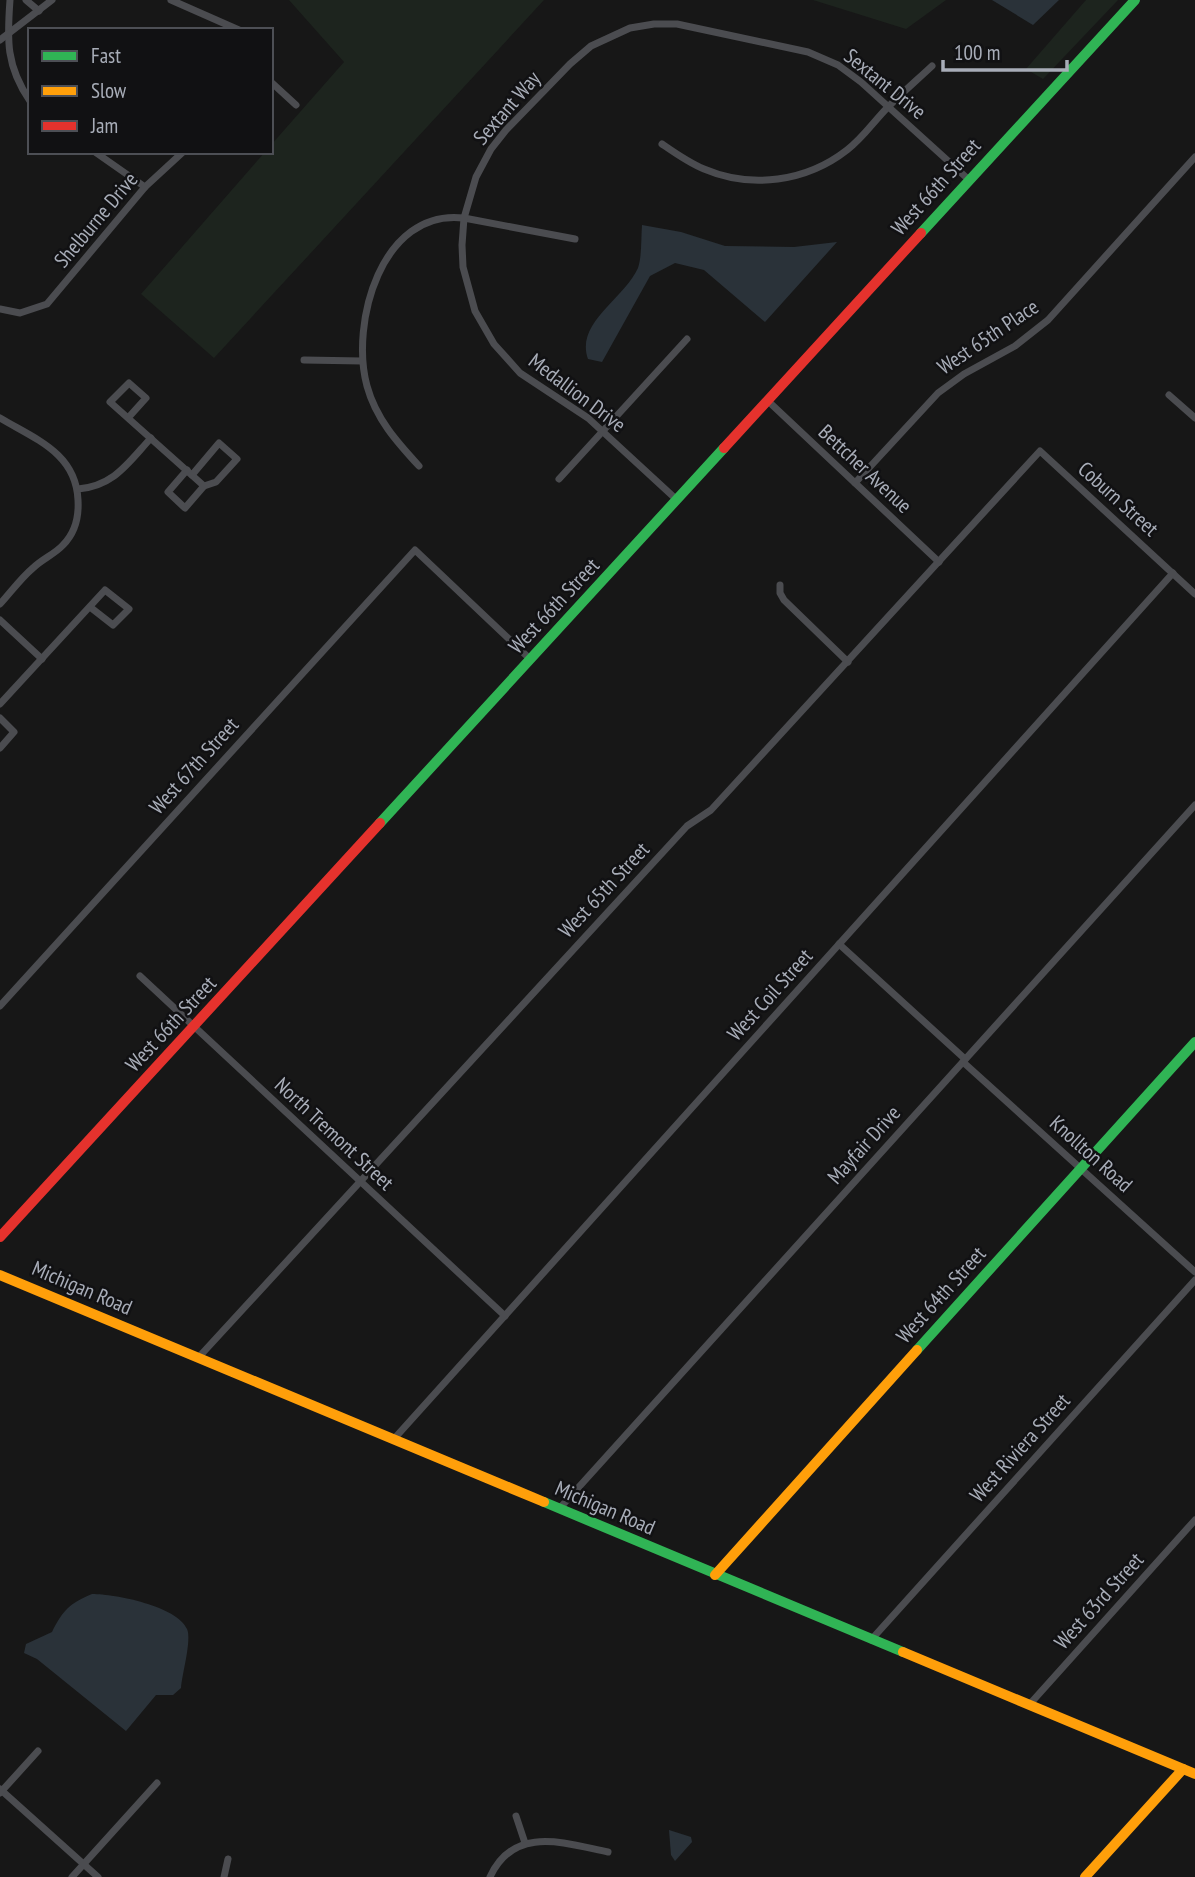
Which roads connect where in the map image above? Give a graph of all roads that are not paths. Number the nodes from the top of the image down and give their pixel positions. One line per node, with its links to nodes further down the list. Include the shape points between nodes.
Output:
1 (10, 0): 8 (street)
2 (26, 0): 6 (street)
3 (52, 0): 6 (street)
4 (171, 0): 7 (street)
5 (1135, 0): 19 (street, West 66th Street)
6 (39, 11): 8 (street)
7 (234, 28)
8 (4, 37): 12 (street, via 13,70)
9 (603, 38): 14 (street, Sextant Drive, via 630,27 665,23 799,50 845,69); 21 (street, Sextant Way, via 570,64 491,149 473,182)
10 (932, 66): 14 (street)
11 (273, 84): 13 (street)
12 (28, 97)
13 (296, 105)
14 (888, 107): 15 (street, via 840,155 813,170 781,179 720,175); 19 (street, Sextant Drive)
15 (662, 144)
16 (97, 154): 20 (street)
17 (181, 154): 20 (street, Shelburne Drive)
18 (1195, 157): 38 (street, West 65th Place, via 1048,320 938,393)
19 (968, 179): 28 (street, West 66th Street)
20 (145, 187): 23 (street, Shelburne Drive, via 53,298 20,313)
21 (464, 218): 22 (street); 26 (street, via 427,223 393,252 368,300 361,334); 32 (street, Medallion Drive, via 465,279 488,335 520,373)
22 (575, 239)
23 (0, 309)
24 (687, 339): 32 (street)
25 (304, 360): 26 (street)
26 (362, 362): 35 (street, via 381,420)
27 (1169, 395): 31 (street)
28 (768, 401): 38 (street, Bettcher Avenue); 41 (street, West 66th Street)
29 (0, 418): 40 (street, via 57,452)
30 (128, 418): 30 (street, via 110,402 129,383 146,398); 33 (street)
31 (1195, 418)
32 (602, 431): 37 (street); 41 (street, Medallion Drive)
33 (151, 438): 36 (street); 40 (street, via 108,482)
34 (1040, 452): 42 (street, West 65th Street); 43 (street, Coburn Street)
35 (419, 466)
36 (189, 472): 39 (street); 39 (street, via 168,492 185,508); 39 (street, via 219,443 237,459 216,482)
37 (559, 479)
38 (855, 483): 42 (street, Bettcher Avenue)
39 (204, 486)
40 (78, 489): 46 (street, via 79,513 72,533)
41 (677, 500): 50 (street, West 66th Street)
42 (939, 562): 51 (street, West 65th Street)
43 (1173, 573): 45 (street, Coburn Street); 56 (street, West Coil Street)
44 (780, 585): 51 (street, via 784,600)
45 (1195, 594)
46 (0, 604)
47 (90, 607): 47 (street, via 113,625 129,609 105,590); 49 (street)
48 (0, 620): 49 (street)
49 (42, 659): 52 (street)
50 (530, 659): 58 (street, West 67th Street, via 415,550); 59 (street, West 66th Street)
51 (848, 662): 63 (street, West 65th Street, via 711,810 687,826)
52 (0, 705)
53 (0, 718): 54 (street, via 14,732)
54 (0, 748)
55 (1195, 805): 61 (street, Mayfair Drive)
56 (839, 944): 61 (street, Knollton Road); 68 (street, West Coil Street)
57 (140, 976): 59 (street, North Tremont Street)
58 (0, 1006)
59 (195, 1027): 63 (street, North Tremont Street); 64 (street, West 66th Street)
60 (1195, 1042): 62 (street, West 64th Street)
61 (964, 1060): 62 (street, Knollton Road); 71 (street, Mayfair Drive)
62 (1081, 1168): 65 (street, Knollton Road); 73 (street, West 64th Street)
63 (360, 1182): 68 (street, North Tremont Street); 69 (street, West 65th Street)
64 (0, 1237)
65 (1195, 1272)
66 (0, 1275): 69 (street, Michigan Road)
67 (1195, 1280): 74 (street, West Riviera Street)
68 (505, 1316): 70 (street, West Coil Street)
69 (198, 1358): 70 (street, Michigan Road)
70 (393, 1440): 71 (street, Michigan Road)
71 (559, 1510): 73 (street, Michigan Road)
72 (1195, 1520): 75 (street, West 63rd Street)
73 (715, 1575): 74 (street, Michigan Road)
74 (871, 1640): 75 (street, Michigan Road)
75 (1028, 1705): 77 (street, Michigan Road)
76 (38, 1751): 80 (street)
77 (1182, 1769): 78 (street, Michigan Road); 90 (street)
78 (1195, 1774)
79 (157, 1783): 85 (street)
80 (1, 1791): 85 (street)
81 (516, 1816): 82 (street)
82 (525, 1843): 83 (street, via 550,1840); 89 (street, via 502,1858)
83 (608, 1852)
84 (228, 1859): 88 (street)
85 (84, 1864): 86 (street); 87 (street)
86 (72, 1877)
87 (98, 1877)
88 (224, 1877)
89 (490, 1877)
90 (1085, 1877)

